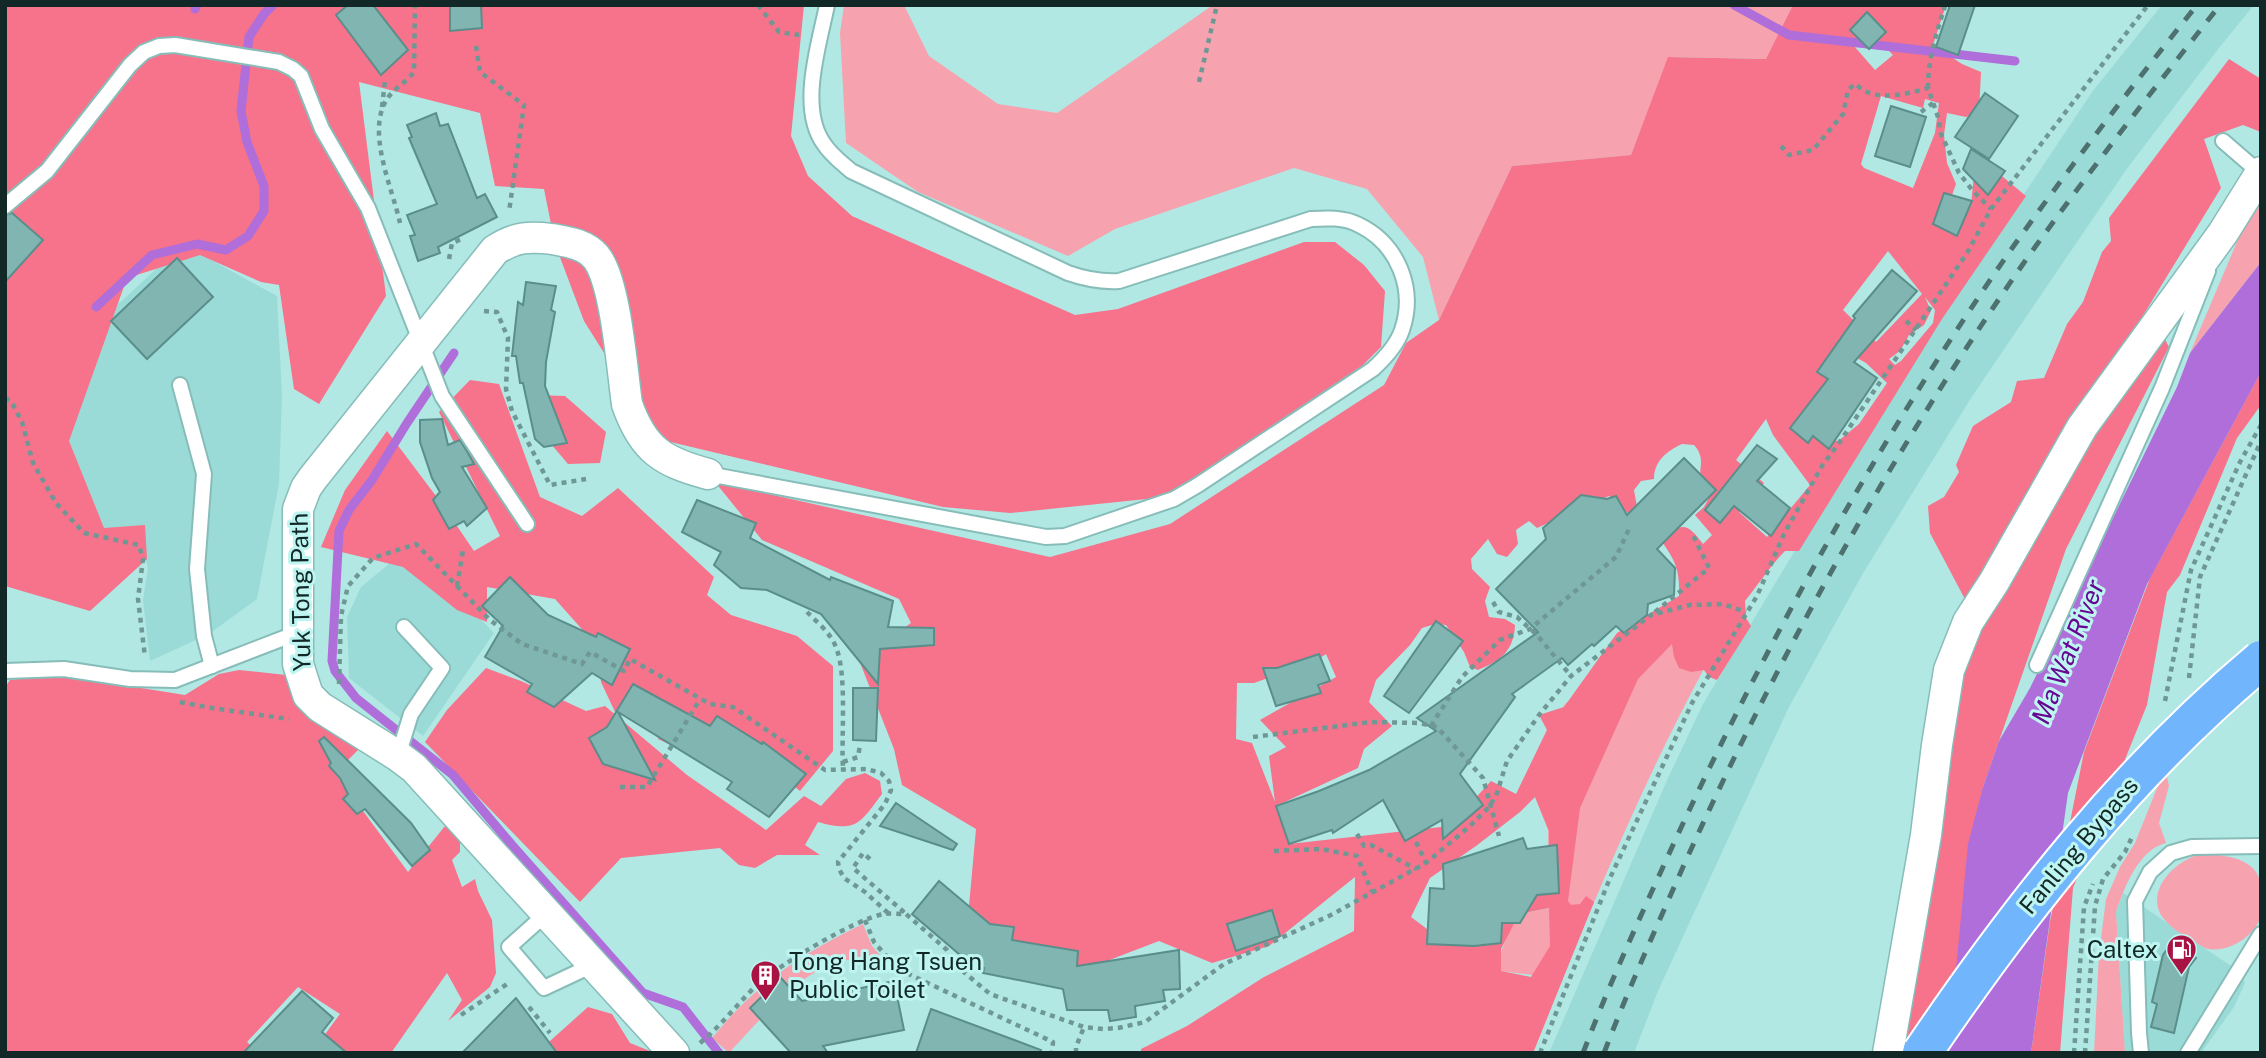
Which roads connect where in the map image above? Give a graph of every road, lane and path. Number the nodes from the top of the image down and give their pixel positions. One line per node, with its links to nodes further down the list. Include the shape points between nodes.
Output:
1 (415, 5): 12 (path, via 414,72)
2 (758, 5): 7 (path, via 779,32)
3 (827, 5): 7 (lane)
4 (1217, 5): 10 (path)
5 (2148, 5): 20 (path)
6 (1945, 6): 11 (path, via 1933,44)
7 (820, 38): 29 (lane, via 811,102 817,130 829,152 865,178 1068,273 1104,282 1311,219 1349,221 1370,232 1396,259 1405,282 1407,308 1402,332 1373,369 1198,485 1174,499 1065,536 1046,537)
8 (476, 46): 21 (path, via 480,72 524,105)
9 (385, 81): 15 (path)
10 (1199, 82)
11 (1928, 88): 13 (path); 17 (path, via 1891,95 1869,93 1855,84 1847,90 1843,114 1814,150 1789,155)
12 (389, 96)
13 (1933, 103): 14 (path); 20 (path, via 1959,173)
14 (1921, 112)
15 (381, 115)
16 (2223, 141): 18 (lane)
17 (1781, 146)
18 (2260, 172): 22 (street)
19 (5, 206): 26 (lane, via 47,171 105,94 144,52 175,44 279,62 301,76 322,129 368,208)
20 (1991, 209): 25 (path)
21 (509, 213)
22 (2223, 233): 44 (lane, via 2162,388); 83 (street, via 2082,427 1968,622 1950,670)
23 (448, 307): 26 (street, Yuk Tong Path); 29 (street, Yuk Tong Path, via 495,250 510,240 538,237 581,246 604,270 610,290 633,421 650,447 665,459); 30 (path, via 497,312 508,338 506,389 512,411 550,485)
24 (1906, 321): 25 (path)
25 (1916, 330): 38 (path, via 1822,466)
26 (421, 341): 31 (lane, via 442,397); 42 (street, Yuk Tong Path, via 301,498)
27 (180, 385): 45 (lane, via 204,474 197,569)
28 (5, 398): 48 (path, via 22,422 33,463 56,503 84,533 138,545 143,559 138,600)
29 (708, 474)
30 (586, 479)
31 (527, 524)
32 (1629, 529): 41 (path, via 1616,557)
33 (1692, 533): 39 (path, via 1709,568)
34 (463, 550): 35 (path)
35 (457, 586): 49 (path, via 416,544 373,558 348,586 341,616); 50 (path, via 522,644 582,664 590,652 624,671 630,659)
36 (1493, 602): 41 (path, via 1499,612)
37 (807, 612): 55 (path, via 837,649)
38 (1746, 612): 39 (path, via 1723,604 1690,605); 82 (path, via 1692,703 1615,866)
39 (1651, 615): 47 (path)
40 (404, 627): 54 (lane, via 442,668 411,714)
41 (1530, 629): 47 (path); 51 (path, via 1500,639 1462,677)
42 (297, 633): 45 (lane); 54 (street, Yuk Tong Path, via 298,664 308,695 337,719)
43 (2261, 660): 84 (highway, Fanling Bypass, bridge, via 2130,783 2025,909)
44 (2037, 665)
45 (212, 666): 48 (lane, via 175,680)
46 (5, 671): 48 (lane, via 64,669)
47 (1571, 676): 58 (path, via 1507,761)
48 (148, 679)
49 (338, 695)
50 (700, 699): 56 (path, via 733,706 825,769); 57 (path, via 647,787)
51 (1431, 726): 52 (path, via 1371,722); 58 (path, via 1444,734 1483,778)
52 (1253, 737)
53 (860, 745): 55 (path, via 858,757)
54 (398, 756): 68 (street, Yuk Tong Path)
55 (843, 762): 56 (path)
56 (843, 769): 69 (path, via 867,769 889,781 886,804 838,862 844,878)
57 (620, 787)
58 (1490, 806): 60 (path); 65 (path)
59 (1357, 834): 66 (path, via 1364,846 1371,845)
60 (1499, 836)
61 (1416, 842): 65 (path)
62 (2261, 846): 85 (lane, via 2192,847 2171,853 2150,872 2135,901)
63 (1274, 851): 67 (path, via 1321,849 1357,856)
64 (870, 859): 70 (path, via 863,853 853,868)
65 (1426, 863): 66 (path)
66 (1417, 869): 67 (path)
67 (1372, 892): 78 (path, via 1224,964 1145,1022 1118,1028)
68 (547, 912): 73 (street, Yuk Tong Path); 73 (lane, via 509,947 544,988)
69 (889, 914): 70 (path); 71 (path)
70 (906, 914): 78 (path, via 990,994)
71 (865, 920): 75 (path, via 779,969); 80 (path, via 874,942 898,969 1053,1042)
72 (2261, 934): 86 (lane)
73 (595, 964): 79 (street, Yuk Tong Path)
74 (513, 979): 77 (path)
75 (739, 1004): 76 (path); 79 (path, via 712,1033)
76 (744, 1009)
77 (461, 1015)
78 (1084, 1027): 81 (path)
79 (685, 1049)
80 (1052, 1053)
81 (1076, 1053)
82 (1540, 1053)
83 (1888, 1053)
84 (1922, 1053)
85 (2141, 1053)
86 (2188, 1053)

